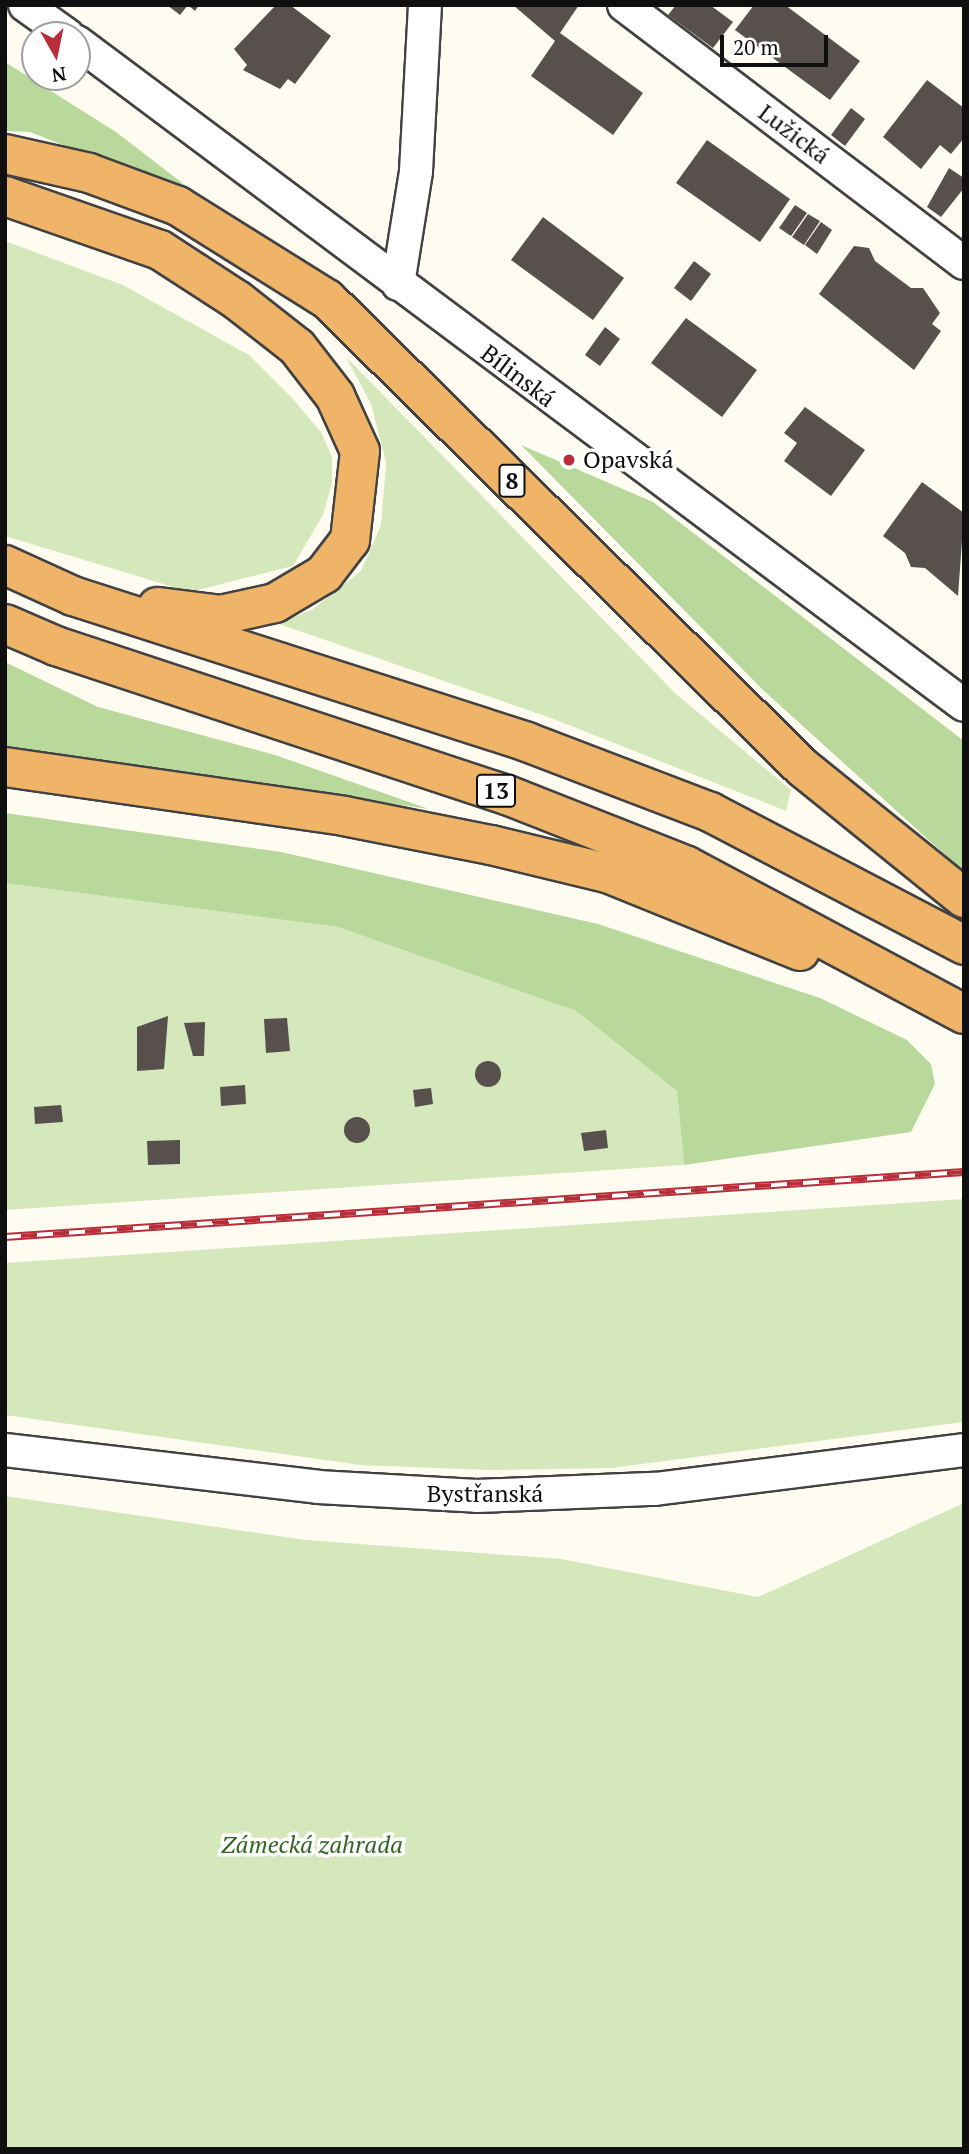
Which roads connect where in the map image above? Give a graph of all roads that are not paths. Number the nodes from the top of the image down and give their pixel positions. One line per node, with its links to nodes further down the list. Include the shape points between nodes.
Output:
1 (25, 5): 4 (street)
2 (425, 5): 9 (street, via 416,171)
3 (624, 5): 8 (street, Lužická)
4 (47, 21)
5 (91, 54): 9 (street, Bílinská)
6 (5, 154): 15 (highway, 8, via 89,173 178,206 327,299 803,768)
7 (5, 196): 11 (highway, via 160,250 237,300 297,347 335,396 360,452 350,540 324,574 302,590 221,615)
8 (964, 263)
9 (398, 284): 13 (street, Bílinská)
10 (5, 565): 11 (highway, 13)
11 (73, 596): 16 (highway, 13, via 527,742 710,812)
12 (5, 624): 17 (highway, 13, via 94,660 507,795 687,866)
13 (964, 705)
14 (5, 767): 18 (highway, via 344,816 607,873 709,909)
15 (964, 898)
16 (964, 945)
17 (964, 1014)
18 (964, 1026)
19 (5, 1450): 20 (street, Bystřanská, via 318,1487 477,1496 655,1489)
20 (964, 1450)

